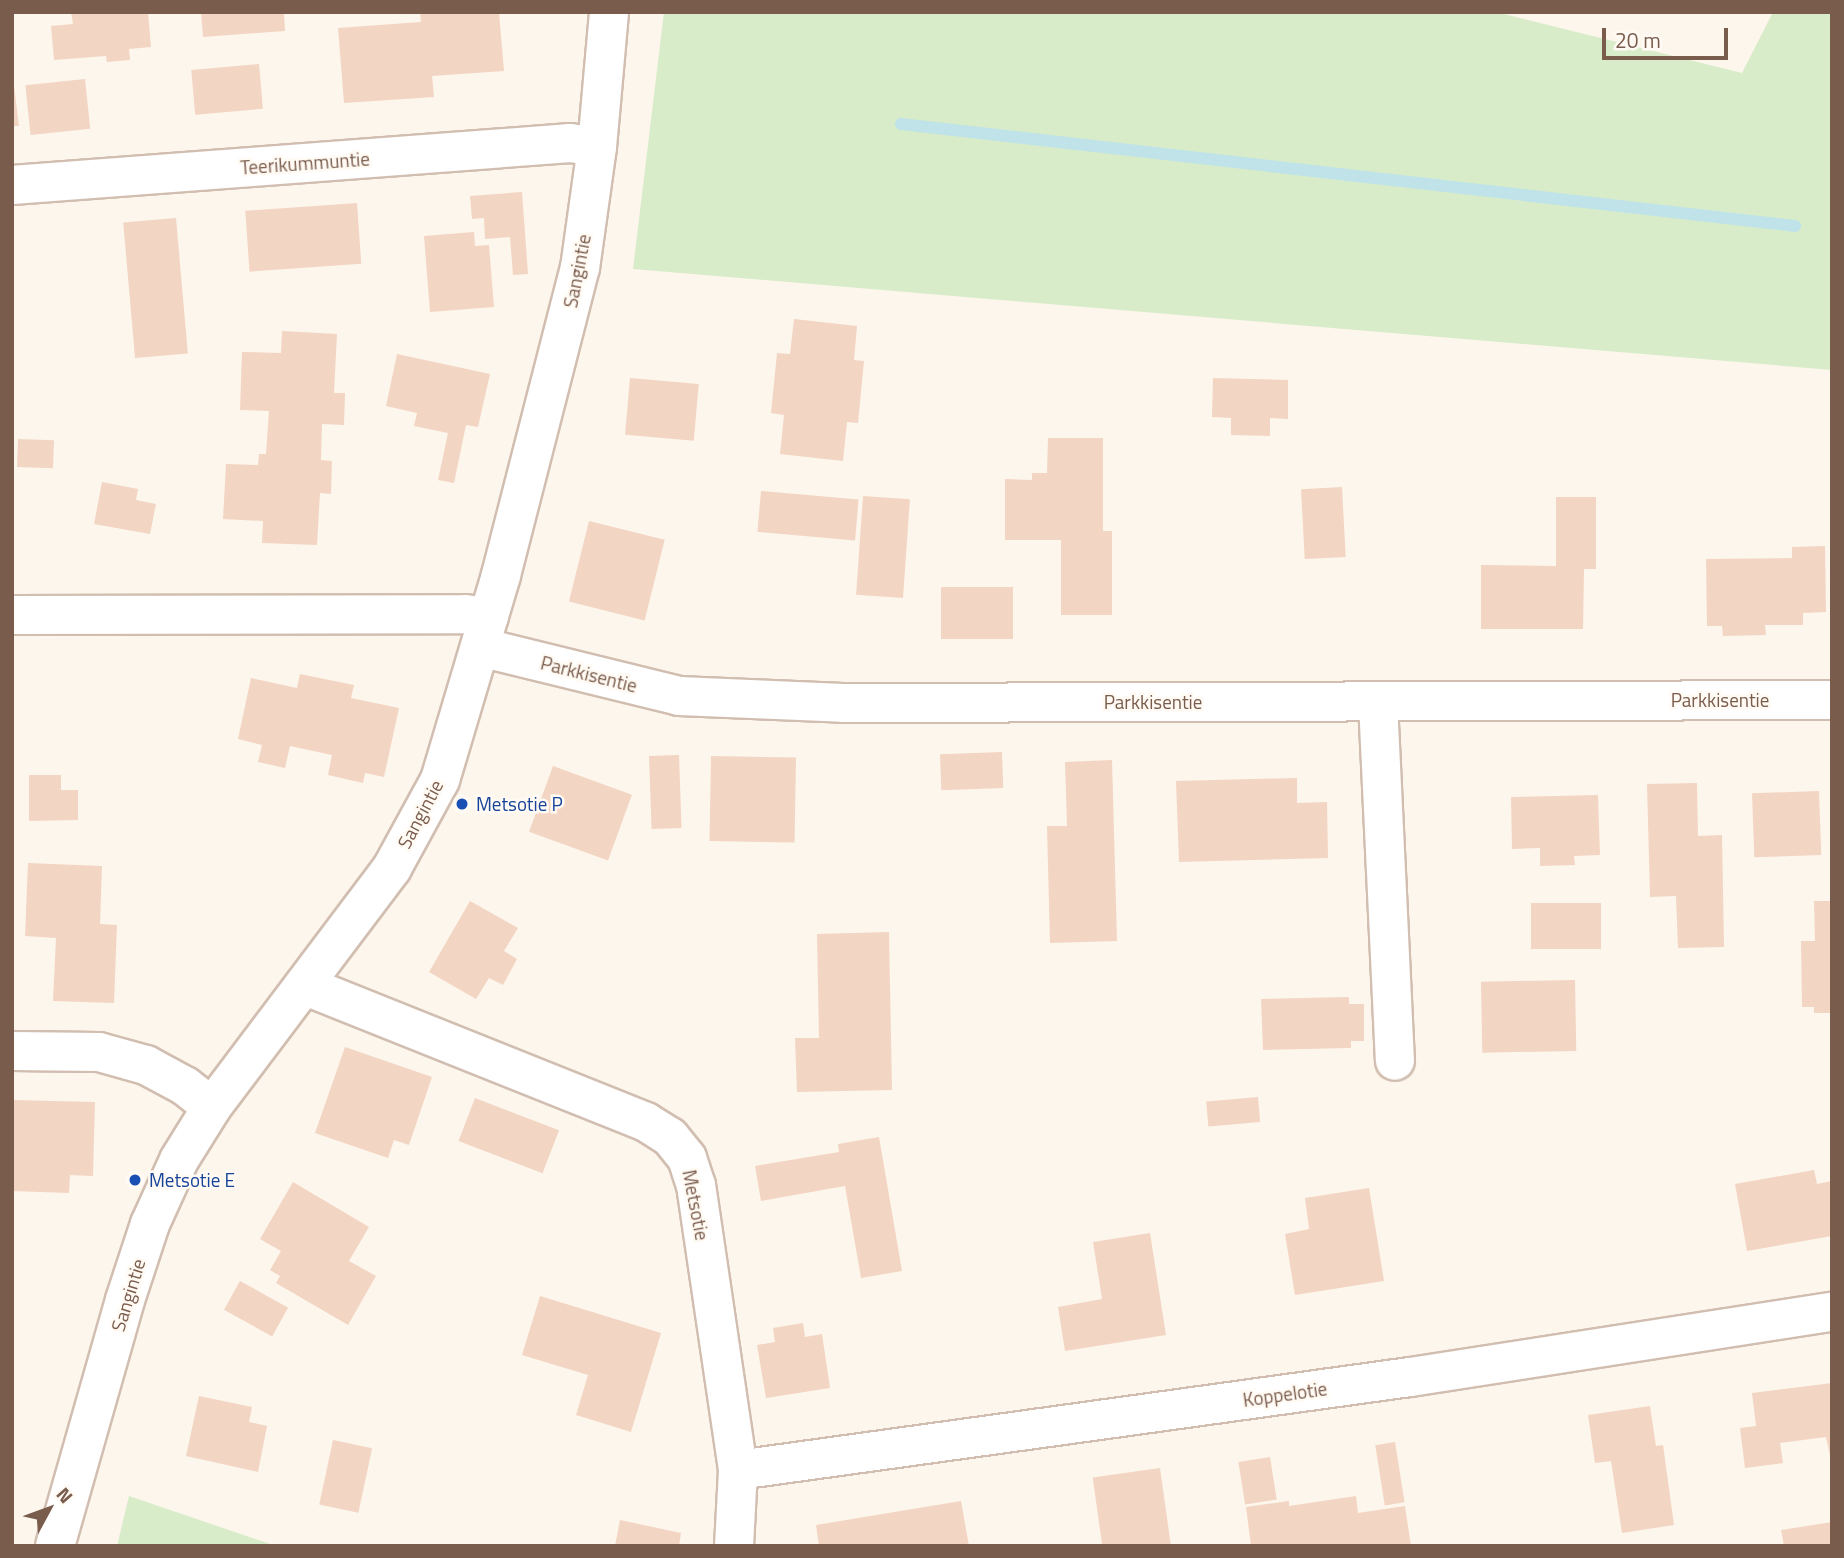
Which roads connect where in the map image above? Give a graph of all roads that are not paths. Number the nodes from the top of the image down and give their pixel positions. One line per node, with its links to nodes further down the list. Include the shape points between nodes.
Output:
1 (609, 12): 2 (street, Sangintie)
2 (597, 147): 3 (street, Teerikummuntie, via 570,143); 5 (street, Sangintie, via 580,268)
3 (12, 185)
4 (12, 615): 5 (street, Parkkisentie, via 465,614)
5 (484, 632): 7 (street, Parkkisentie, via 679,696 843,704); 8 (street, Sangintie, via 440,780 392,867)
6 (1832, 700): 7 (street, Parkkisentie)
7 (1378, 702): 10 (street)
8 (306, 986): 11 (street, Sangintie); 13 (street, Metsotie, via 646,1122 670,1137 687,1158 696,1185)
9 (12, 1051): 11 (street, via 99,1052 146,1065)
10 (1395, 1062)
11 (212, 1108): 14 (street, Sangintie, via 179,1160 150,1224)
12 (1832, 1312): 13 (street, Koppelotie, via 1410,1377)
13 (738, 1471): 15 (street, Metsotie)
14 (55, 1546)
15 (734, 1546)

